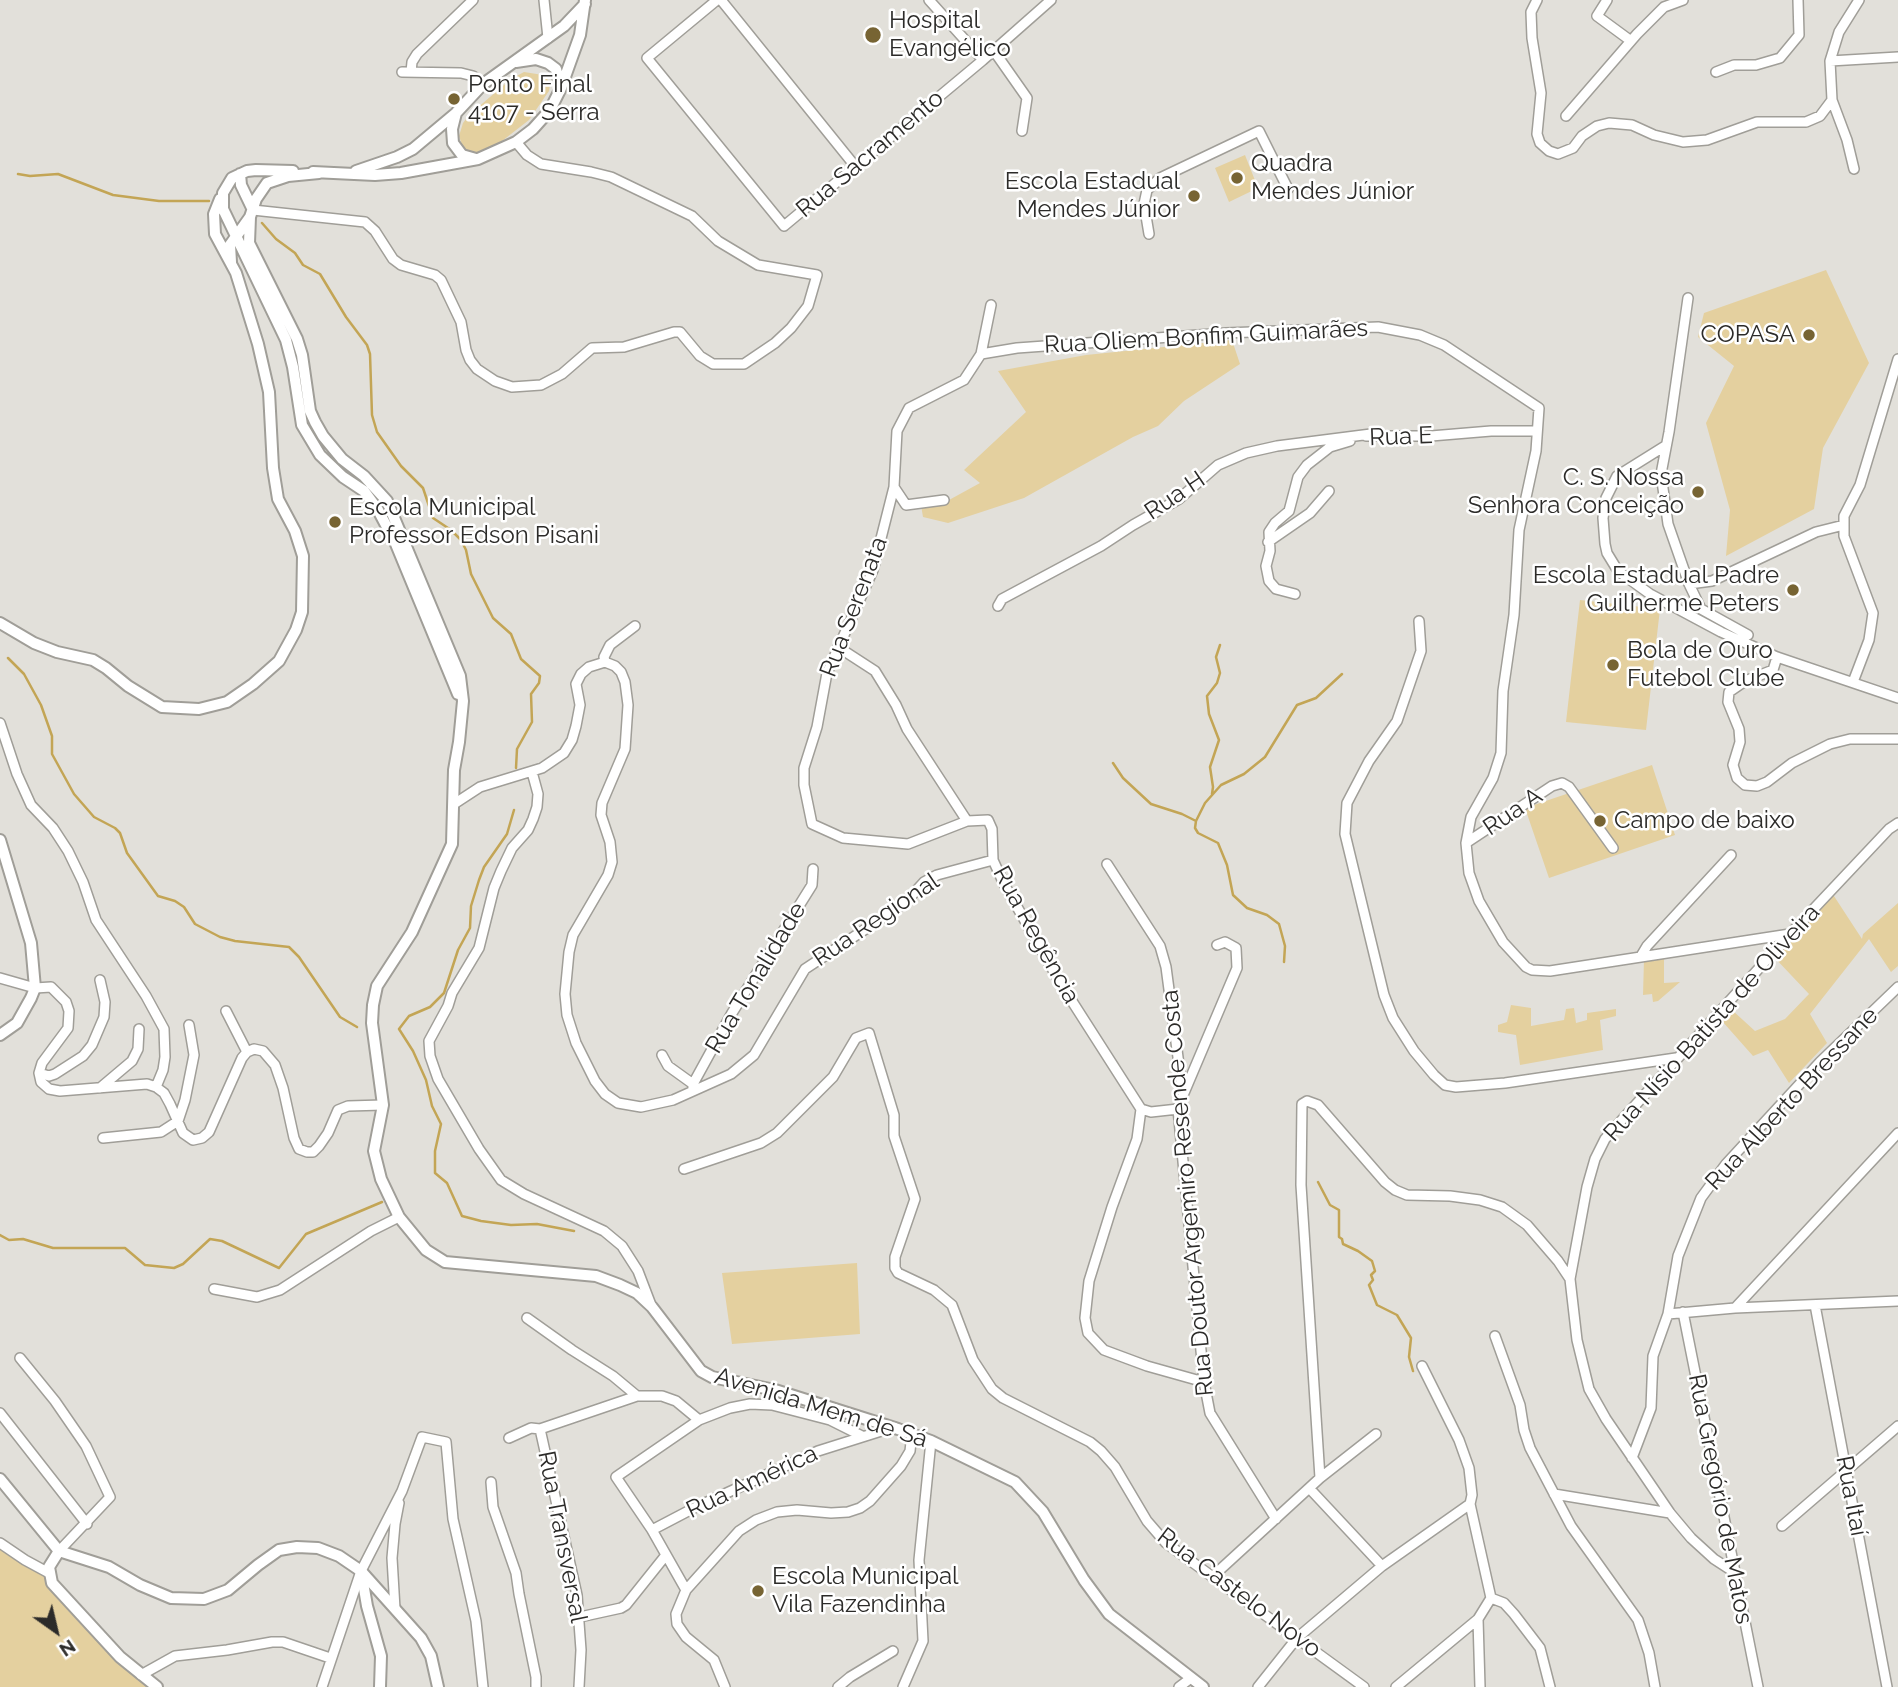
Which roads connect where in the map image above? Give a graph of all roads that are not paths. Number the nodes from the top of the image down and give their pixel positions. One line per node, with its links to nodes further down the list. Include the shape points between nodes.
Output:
1 (473, 0): 20 (street, via 417,54 406,72 461,74)
2 (544, 0): 12 (street)
3 (719, 0): 28 (street); 28 (street, Rua Sacramento, via 647,58 784,226)
4 (929, 0): 16 (street)
5 (1051, 0): 14 (street, Rua Sacramento)
6 (1537, 0): 22 (street, via 1531,12 1541,93 1537,134 1549,151 1559,154 1573,148 1582,136 1609,123 1632,125 1683,142 1707,140 1756,122 1806,122 1819,116)
7 (1607, 0): 13 (street, via 1597,16)
8 (1683, 0): 13 (street, via 1664,7)
9 (1798, 0): 19 (street, via 1800,35 1780,58)
10 (1859, 0): 17 (street, via 1839,32)
11 (585, 2): 12 (street); 21 (street, via 580,35)
12 (548, 38): 18 (street)
13 (1631, 41): 24 (street)
14 (993, 51): 16 (street, Rua Sacramento); 25 (street, via 1027,98)
15 (1898, 57): 17 (street)
16 (983, 61): 28 (street, Rua Sacramento)
17 (1830, 61): 22 (street)
18 (512, 63): 20 (street); 21 (street, via 548,62 556,69)
19 (1716, 72)
20 (483, 84): 23 (street)
21 (561, 88): 26 (street, via 550,110)
22 (1832, 100): 29 (street)
23 (456, 113): 27 (street, via 453,143 461,155); 32 (street, via 413,149)
24 (1566, 116)
25 (1023, 131)
26 (516, 142): 27 (street); 37 (street, via 541,164 611,177 692,216 718,241 758,265 817,275 808,306 775,343 744,364 713,364 674,331 624,347 592,348 541,386 512,387 495,381 470,360 461,322 441,280 393,259 365,222)
27 (478, 159): 32 (street, via 401,173)
28 (855, 166)
29 (1854, 169)
30 (265, 170): 31 (street); 33 (street); 34 (street)
31 (319, 173): 32 (street); 34 (street)
32 (350, 173)
33 (240, 174): 36 (street); 37 (street)
34 (267, 183): 37 (street)
35 (1288, 189): 38 (street, via 1259,131 1160,178 1147,190 1144,204)
36 (223, 193): 39 (street, via 223,209); 40 (street, via 214,214 215,234)
37 (252, 213): 39 (street)
38 (1149, 234)
39 (241, 243): 40 (street, via 230,245); 68 (street, via 297,339 315,422 342,459 387,501 456,677 463,704)
40 (232, 265): 57 (street, via 267,383 278,499 303,556 302,612 279,661 227,702 199,709 162,707 93,660 34,643)
41 (1688, 298): 47 (street)
42 (991, 305): 43 (street)
43 (981, 354): 45 (street, Rua Oliem Bonfim Guimarães, via 1226,332 1378,327 1444,345 1539,408); 48 (street, Rua Serenata, via 964,380 917,402 904,414 897,431)
44 (1898, 359): 51 (street)
45 (1536, 431): 46 (street, Rua E); 72 (street, Rua Oliem Bonfim Guimarães, via 1519,530 1500,753 1493,778 1471,817)
46 (1371, 435): 52 (street, Rua E, via 1330,447 1307,465 1298,477 1289,511 1269,532); 55 (street, Rua H, via 1277,446 1218,465 1179,499 1002,599)
47 (1665, 446): 53 (street, via 1661,474 1668,524); 61 (street, via 1617,477 1606,498 1603,518 1607,553 1618,571 1635,585)
48 (894, 487): 50 (street, via 906,505); 60 (street, Rua Serenata, via 873,570)
49 (1329, 491): 52 (street, via 1310,513)
50 (944, 500)
51 (1844, 525): 53 (street, via 1816,532 1712,581); 63 (street, via 1873,613 1869,640)
52 (1268, 542): 54 (street, via 1269,581 1276,589)
53 (1689, 584): 59 (street, via 1701,609)
54 (1295, 594)
55 (998, 606)
56 (1419, 621): 91 (street, via 1421,651 1397,721 1368,761 1347,803 1345,834 1393,1018 1434,1075 1456,1087)
57 (0, 623)
58 (635, 626): 62 (street, via 610,645)
59 (1748, 635)
60 (838, 647): 69 (street, via 875,671 913,740); 69 (street, Rua Serenata, via 827,673 804,768 812,824 843,838 908,844)
61 (1777, 657): 63 (street); 66 (street, via 1773,670 1729,692 1740,742 1733,765 1745,785 1767,782 1830,744 1850,739)
62 (605, 662): 67 (street, via 589,667 576,684 580,705 568,747 553,762); 95 (street, Rua Regional, via 615,666 625,682 625,749 602,803 612,862 573,935 565,981 567,1015 595,1081 618,1103 641,1107 673,1100)
63 (1853, 682): 64 (street)
64 (1898, 698)
65 (0, 723): 93 (street, via 31,805 68,850 96,920 163,1029 165,1057)
66 (1898, 739)
67 (532, 772): 68 (street, via 480,787); 109 (street, Avenida Mem de Sá, via 538,794 533,819 500,871 479,948 429,1041 430,1056 438,1079 501,1180 604,1231 622,1246)
68 (454, 804): 97 (street, via 452,844 411,932 377,986 372,1023)
69 (967, 821): 75 (street, Rua Regência, via 988,820)
70 (1898, 823): 78 (street, Rua Nísio Batista de Oliveira)
71 (0, 840): 84 (street, via 31,943)
72 (1466, 843): 73 (street, Rua A, via 1562,783); 80 (street, Rua Oliem Bonfim Guimarães, via 1469,873 1479,901 1503,942 1526,967 1550,971)
73 (1612, 848)
74 (1731, 855): 80 (street)
75 (993, 860): 95 (street, Rua Regional, via 924,882 905,903 805,969 754,1055 731,1074); 98 (street, Rua Regência, via 1054,974)
76 (1107, 864): 96 (street, Rua Doutor Argemiro Resende Costa, via 1160,946)
77 (813, 869): 95 (street, Rua Tonalidade, via 812,885 732,1013)
78 (1790, 934): 80 (street); 91 (street, Rua Nísio Batista de Oliveira)
79 (1217, 945): 96 (street, via 1225,942 1236,948 1237,968)
80 (1642, 956)
81 (0, 978): 84 (street)
82 (100, 980): 92 (street, via 104,1017 92,1045 55,1074)
83 (1898, 987): 112 (street, Rua Alberto Bressane, via 1820,1062 1726,1164 1701,1198 1678,1256)
84 (34, 988): 88 (street, via 17,1023); 92 (street, via 51,987 69,1010 68,1028)
85 (226, 1011): 89 (street)
86 (189, 1025): 100 (street, via 194,1055)
87 (139, 1029): 94 (street, via 132,1061)
88 (0, 1035)
89 (247, 1052): 97 (street, via 263,1051 275,1065 299,1149 313,1152 338,1110); 100 (street, via 209,1132 194,1140 183,1133)
90 (662, 1055): 95 (street)
91 (1676, 1058): 105 (street, Rua Nísio Batista de Oliveira, via 1605,1139 1595,1159)
92 (39, 1073): 94 (street, via 49,1089)
93 (156, 1087): 94 (street); 100 (street)
94 (100, 1088)
95 (693, 1088)
96 (1183, 1095): 99 (street, Rua Doutor Argemiro Resende Costa)
97 (383, 1105): 104 (street, via 374,1151)
98 (1141, 1109): 99 (street); 117 (street, via 1137,1139 1089,1281 1088,1333 1104,1350)
99 (1178, 1110): 117 (street, Rua Doutor Argemiro Resende Costa)
100 (178, 1121): 102 (street, via 161,1132)
101 (1898, 1133): 110 (street)
102 (103, 1138)
103 (684, 1169): 150 (street, Rua Castelo Novo, via 734,1154 777,1133 833,1077 856,1038 869,1033 915,1199 894,1264 898,1273 934,1290 951,1306 992,1389 1101,1451 1157,1535)
104 (399, 1217): 106 (street, via 280,1290 257,1297); 109 (street, via 426,1250 445,1262 596,1276 636,1293)
105 (1570, 1279): 129 (street, Rua Nísio Batista de Oliveira, via 1589,1389); 131 (street, via 1527,1225 1502,1207 1395,1190 1318,1105 1302,1104 1301,1185)
106 (214, 1289)
107 (1898, 1301): 108 (street)
108 (1815, 1305): 110 (street); 130 (street, Rua Itaí)
109 (652, 1307): 122 (street, Avenida Mem de Sá, via 701,1371 712,1377 775,1390)
110 (1735, 1308): 111 (street)
111 (1683, 1312): 112 (street); 148 (street, Rua Gregório de Matos)
112 (1668, 1314): 129 (street, Rua Alberto Bressane, via 1653,1356 1651,1408)
113 (527, 1318): 118 (street)
114 (1494, 1336): 136 (street, via 1520,1405 1530,1448)
115 (20, 1358): 140 (street, via 86,1446 110,1497)
116 (1422, 1366): 137 (street, via 1465,1453 1472,1484)
117 (1204, 1382): 139 (street, Rua Doutor Argemiro Resende Costa, via 1215,1424)
118 (637, 1396): 120 (street, via 662,1395); 123 (street)
119 (0, 1413): 140 (street)
120 (699, 1420): 126 (street, via 730,1408 772,1405 830,1420); 142 (street, via 616,1477)
121 (1898, 1426): 130 (street)
122 (894, 1427): 124 (street, Avenida Mem de Sá); 126 (street, Rua América)
123 (540, 1429): 127 (street, via 531,1427); 154 (street, Rua Transversal)
124 (912, 1434): 128 (street, Avenida Mem de Sá); 151 (street, via 910,1451 901,1466 860,1508 839,1513 777,1512 756,1520 739,1531)
125 (1376, 1434): 131 (street)
126 (862, 1436): 142 (street, Rua América, via 818,1451)
127 (509, 1438)
128 (931, 1441): 160 (street, Avenida Mem de Sá, via 1015,1482 1043,1512 1109,1614); 170 (street, via 919,1560 923,1641)
129 (1632, 1458): 138 (street, Rua Nísio Batista de Oliveira)
130 (1846, 1470): 141 (street); 180 (street, Rua Itaí)
131 (1320, 1478): 134 (street)
132 (0, 1479): 144 (street)
133 (491, 1482): 166 (street, via 493,1507 516,1573)
134 (1310, 1489): 139 (street); 146 (street)
135 (402, 1490): 147 (street); 153 (street, via 392,1558); 165 (street, via 422,1437 446,1442 453,1519 476,1621)
136 (1554, 1494): 138 (street); 178 (street, via 1571,1526 1638,1620)
137 (1470, 1504): 146 (street); 152 (street)
138 (1670, 1513): 148 (street, Rua Nísio Batista de Oliveira, via 1691,1538)
139 (1276, 1519): 150 (street)
140 (87, 1524): 144 (street)
141 (1782, 1526)
142 (652, 1530): 145 (street)
143 (0, 1543): 149 (street)
144 (59, 1551): 147 (street, via 109,1567 157,1593 187,1600 228,1590 279,1550 318,1548); 149 (street)
145 (666, 1555): 151 (street); 154 (street, via 626,1605)
146 (1382, 1566): 156 (street)
147 (361, 1571): 153 (street); 158 (street); 161 (street, via 381,1656)
148 (1734, 1572): 179 (street, Rua Gregório de Matos)
149 (49, 1573): 159 (street, via 62,1595)
150 (1212, 1577): 156 (street, Rua Castelo Novo)
151 (686, 1590): 168 (street, via 676,1614 677,1624 714,1661)
152 (1491, 1598): 155 (street); 177 (street, via 1504,1603 1540,1648)
153 (395, 1609): 164 (street, via 431,1656)
154 (580, 1617): 167 (street, Rua Transversal)
155 (1478, 1619): 175 (street); 176 (street)
156 (1297, 1638): 173 (street); 174 (street, Rua Castelo Novo)
157 (893, 1651): 169 (street)
158 (330, 1658): 159 (street, via 272,1642 175,1656); 163 (street)
159 (141, 1675): 162 (street)
160 (1191, 1678): 171 (street); 172 (street, Avenida Mem de Sá)
161 (381, 1686)
162 (157, 1687)
163 (322, 1687)
164 (438, 1687)
165 (483, 1687)
166 (536, 1687)
167 (579, 1687)
168 (725, 1687)
169 (838, 1687)
170 (903, 1687)
171 (1179, 1687)
172 (1203, 1687)
173 (1258, 1687)
174 (1364, 1687)
175 (1396, 1687)
176 (1480, 1687)
177 (1550, 1687)
178 (1655, 1687)
179 (1758, 1687)
180 (1887, 1687)

